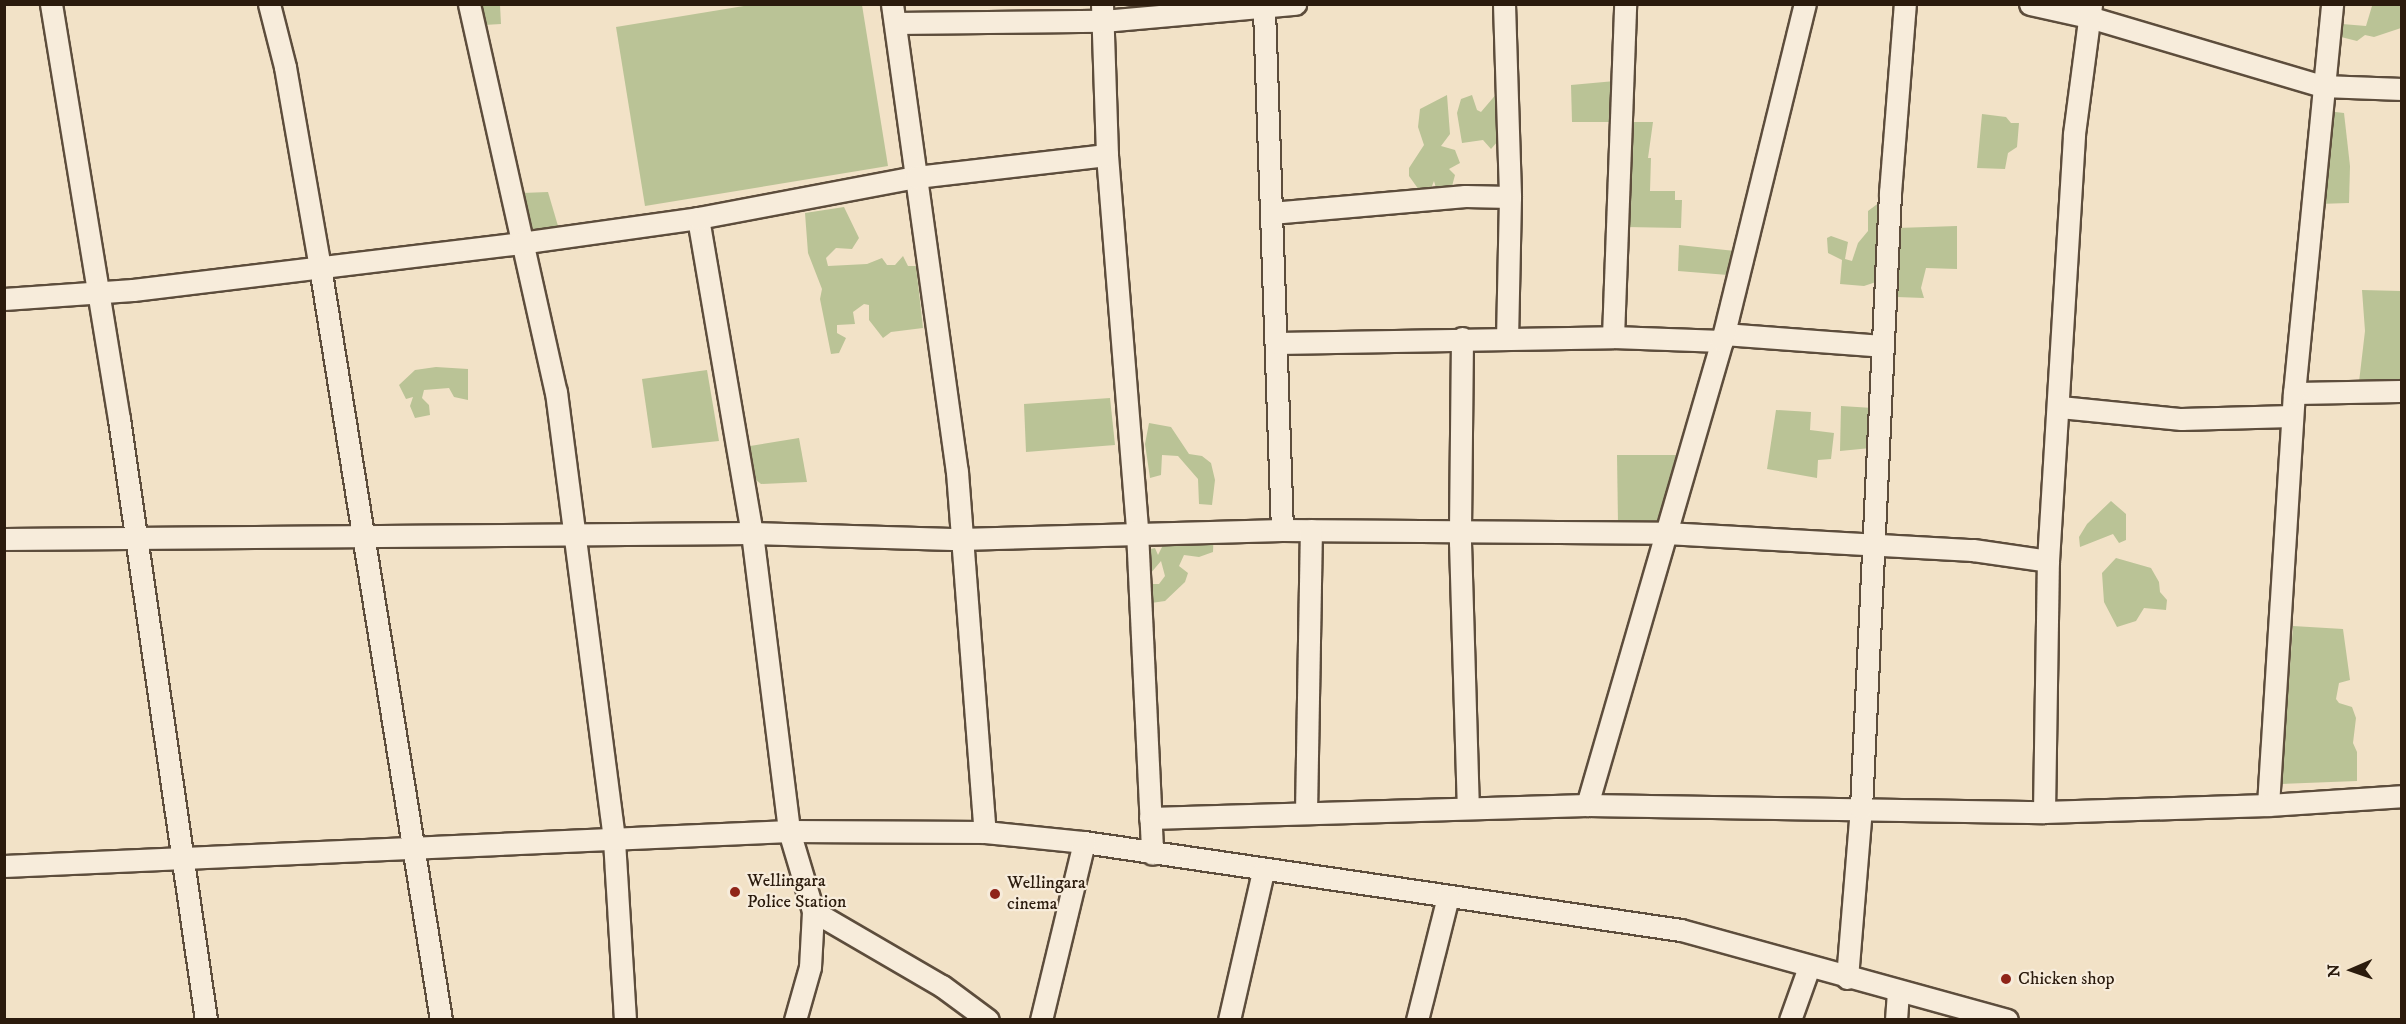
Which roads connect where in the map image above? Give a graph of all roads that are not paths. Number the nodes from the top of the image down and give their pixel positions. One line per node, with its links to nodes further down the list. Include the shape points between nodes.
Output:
1 (51, 4): 24 (street)
2 (270, 4): 23 (street)
3 (469, 4): 22 (street)
4 (1295, 4): 11 (street)
5 (1504, 4): 19 (street)
6 (1624, 4): 27 (street)
7 (1805, 4): 28 (street)
8 (1905, 4): 31 (street)
9 (2030, 4): 12 (street)
10 (2332, 4): 15 (street)
11 (1258, 8): 13 (street); 20 (street)
12 (2090, 11): 15 (street); 34 (street, via 2074,134)
13 (1102, 13): 14 (street); 17 (street)
14 (893, 14): 18 (street)
15 (2322, 86): 16 (street); 33 (street)
16 (2402, 89)
17 (1107, 155): 18 (street); 38 (street)
18 (916, 177): 21 (street); 46 (street, via 957,472)
19 (1510, 197): 20 (street, via 1465,196); 26 (street)
20 (1271, 213): 30 (street)
21 (698, 218): 22 (street); 40 (street)
22 (521, 243): 23 (street); 44 (street, via 556,392)
23 (320, 267): 24 (street); 42 (street)
24 (98, 291): 25 (street); 43 (street)
25 (4, 299)
26 (1507, 337): 27 (street); 29 (street)
27 (1613, 337): 28 (street)
28 (1723, 337): 31 (street); 41 (street)
29 (1462, 338): 30 (street); 39 (street)
30 (1277, 343): 36 (street)
31 (1882, 346): 47 (street)
32 (2402, 391): 33 (street)
33 (2294, 393): 35 (street)
34 (2060, 407): 35 (street, via 2181,419); 48 (street)
35 (2292, 416): 51 (street)
36 (1282, 530): 37 (street); 38 (street)
37 (1311, 530): 39 (street); 55 (street)
38 (1137, 531): 46 (street); 56 (street)
39 (1460, 532): 41 (street); 52 (street)
40 (752, 533): 44 (street); 46 (street); 57 (street)
41 (1666, 533): 47 (street); 50 (street)
42 (364, 536): 43 (street); 44 (street); 61 (street)
43 (136, 537): 45 (street); 63 (street)
44 (575, 537): 59 (street)
45 (4, 539)
46 (960, 539): 58 (street)
47 (1872, 547): 48 (street, via 1973,550); 53 (street)
48 (2048, 561): 54 (street)
49 (2402, 796): 51 (street)
50 (1587, 805): 52 (street); 53 (street)
51 (2268, 805): 54 (street)
52 (1468, 806): 55 (street)
53 (1861, 808): 54 (street); 69 (street)
54 (2044, 812)
55 (1306, 813): 56 (street)
56 (1150, 819): 62 (street)
57 (789, 831): 58 (street); 59 (street); 67 (street)
58 (985, 832): 60 (street)
59 (614, 840): 61 (street); 73 (street)
60 (1084, 842): 62 (street); 76 (street)
61 (414, 847): 63 (street); 72 (street)
62 (1152, 854): 65 (street)
63 (182, 857): 64 (street); 71 (street)
64 (4, 866)
65 (1263, 870): 66 (street); 77 (street)
66 (1448, 897): 68 (street, via 1681,930); 78 (street)
67 (813, 911): 74 (street, via 810,967); 75 (street, via 942,986)
68 (1809, 967): 69 (street); 79 (street)
69 (1847, 978): 70 (street)
70 (1898, 992): 80 (street); 81 (street)
71 (206, 1020)
72 (441, 1020)
73 (625, 1020)
74 (795, 1020)
75 (988, 1020)
76 (1041, 1020)
77 (1229, 1020)
78 (1417, 1020)
79 (1790, 1020)
80 (1896, 1020)
81 (2007, 1020)

